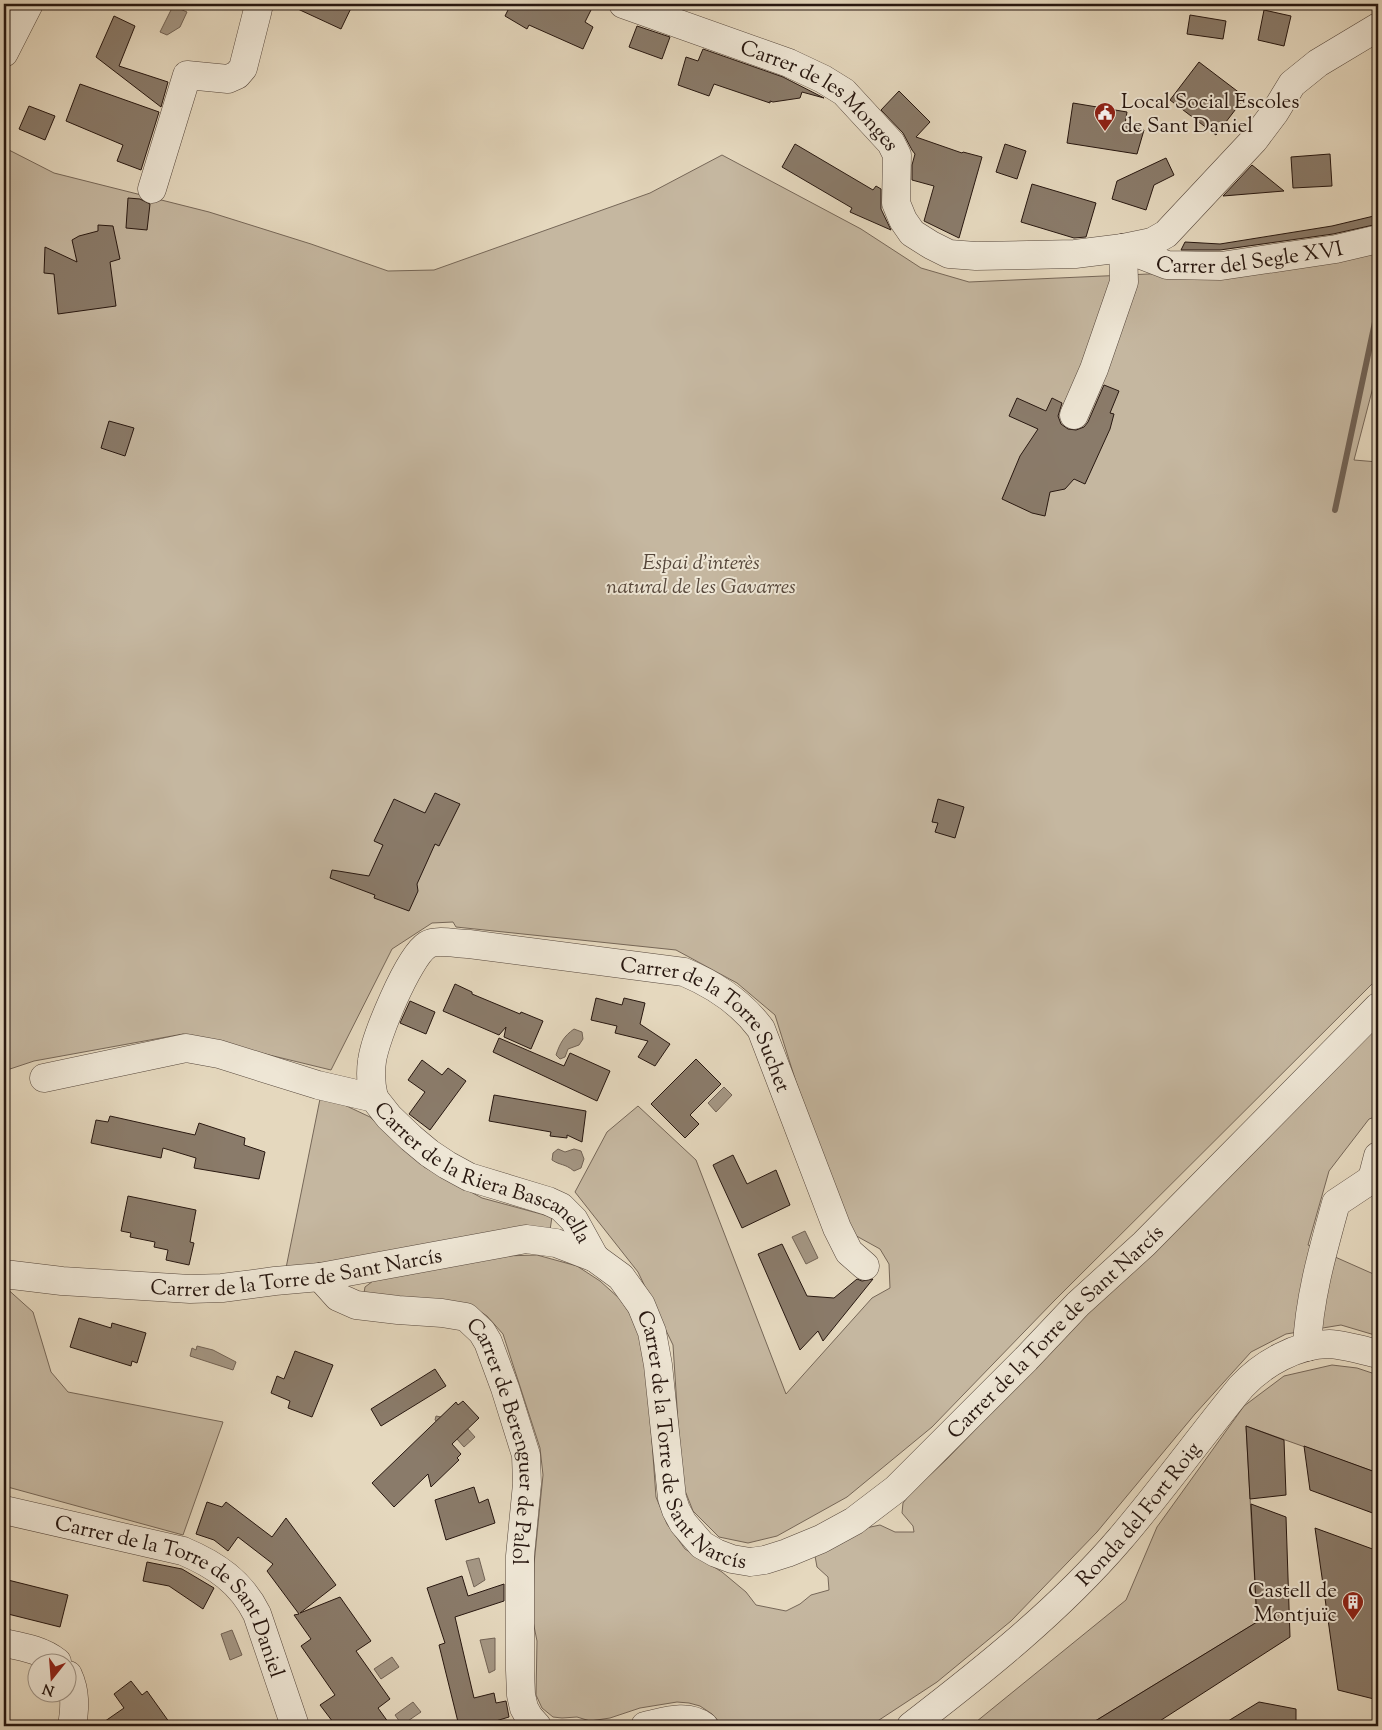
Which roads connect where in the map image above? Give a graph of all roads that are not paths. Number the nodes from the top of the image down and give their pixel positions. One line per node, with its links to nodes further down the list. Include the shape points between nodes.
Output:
1 (29, 4): 5 (street)
2 (258, 4): 6 (street, via 243,68 237,75 228,79 187,75)
3 (622, 4): 8 (street, Carrer de les Monges, via 789,62 844,92 891,143 897,155 896,202 903,220 912,233 949,254 1075,254)
4 (1378, 27): 8 (street, Carrer de les Monges, via 1318,63 1292,84 1254,140 1166,234 1152,242)
5 (4, 53)
6 (152, 189)
7 (1378, 239): 8 (street, Carrer del Segle XVI, via 1336,249 1220,266 1167,265)
8 (1123, 248): 9 (street, via 1124,282 1094,369)
9 (1074, 415)
10 (1378, 1007): 14 (street, Carrer de la Torre de Sant Narcís, via 896,1489 854,1521 787,1554 750,1562 732,1559 702,1545 683,1524 672,1498 652,1332 641,1305 621,1277)
11 (44, 1078): 12 (street, Carrer de la Riera Bascanella, via 186,1048 219,1054 318,1085)
12 (374, 1098): 14 (street, Carrer de la Riera Bascanella, via 411,1138 454,1169 469,1177 561,1207 574,1220); 15 (street, Carrer de la Torre Suchet, via 370,1079 380,1033 411,964 428,944 469,944 684,972 730,998 750,1014 761,1029 837,1228 849,1252)
13 (1376, 1172): 18 (street, via 1336,1203 1320,1262)
14 (596, 1258): 17 (street, Carrer de la Torre de Sant Narcís, via 556,1243 526,1239)
15 (866, 1266)
16 (4, 1274): 17 (street, Carrer de la Torre de Sant Narcís, via 190,1289)
17 (320, 1277): 26 (street, Carrer de Berenguer de Palol, via 338,1297 356,1305 466,1318 482,1332 494,1354 527,1460 520,1556 520,1670 524,1708)
18 (1307, 1347): 19 (street, Ronda del Fort Roig, via 1328,1344); 29 (street, Ronda del Fort Roig, via 1252,1375 1119,1540 1073,1588 1002,1654)
19 (1378, 1354)
20 (4, 1510): 25 (street, Carrer de la Torre de Sant Daniel, via 183,1551 224,1574 249,1598 257,1614)
21 (4, 1643): 22 (street)
22 (40, 1652)
23 (74, 1702): 24 (street)
24 (72, 1726)
25 (295, 1726)
26 (537, 1726)
27 (645, 1726): 28 (street, via 681,1719)
28 (704, 1726)
29 (910, 1726)

